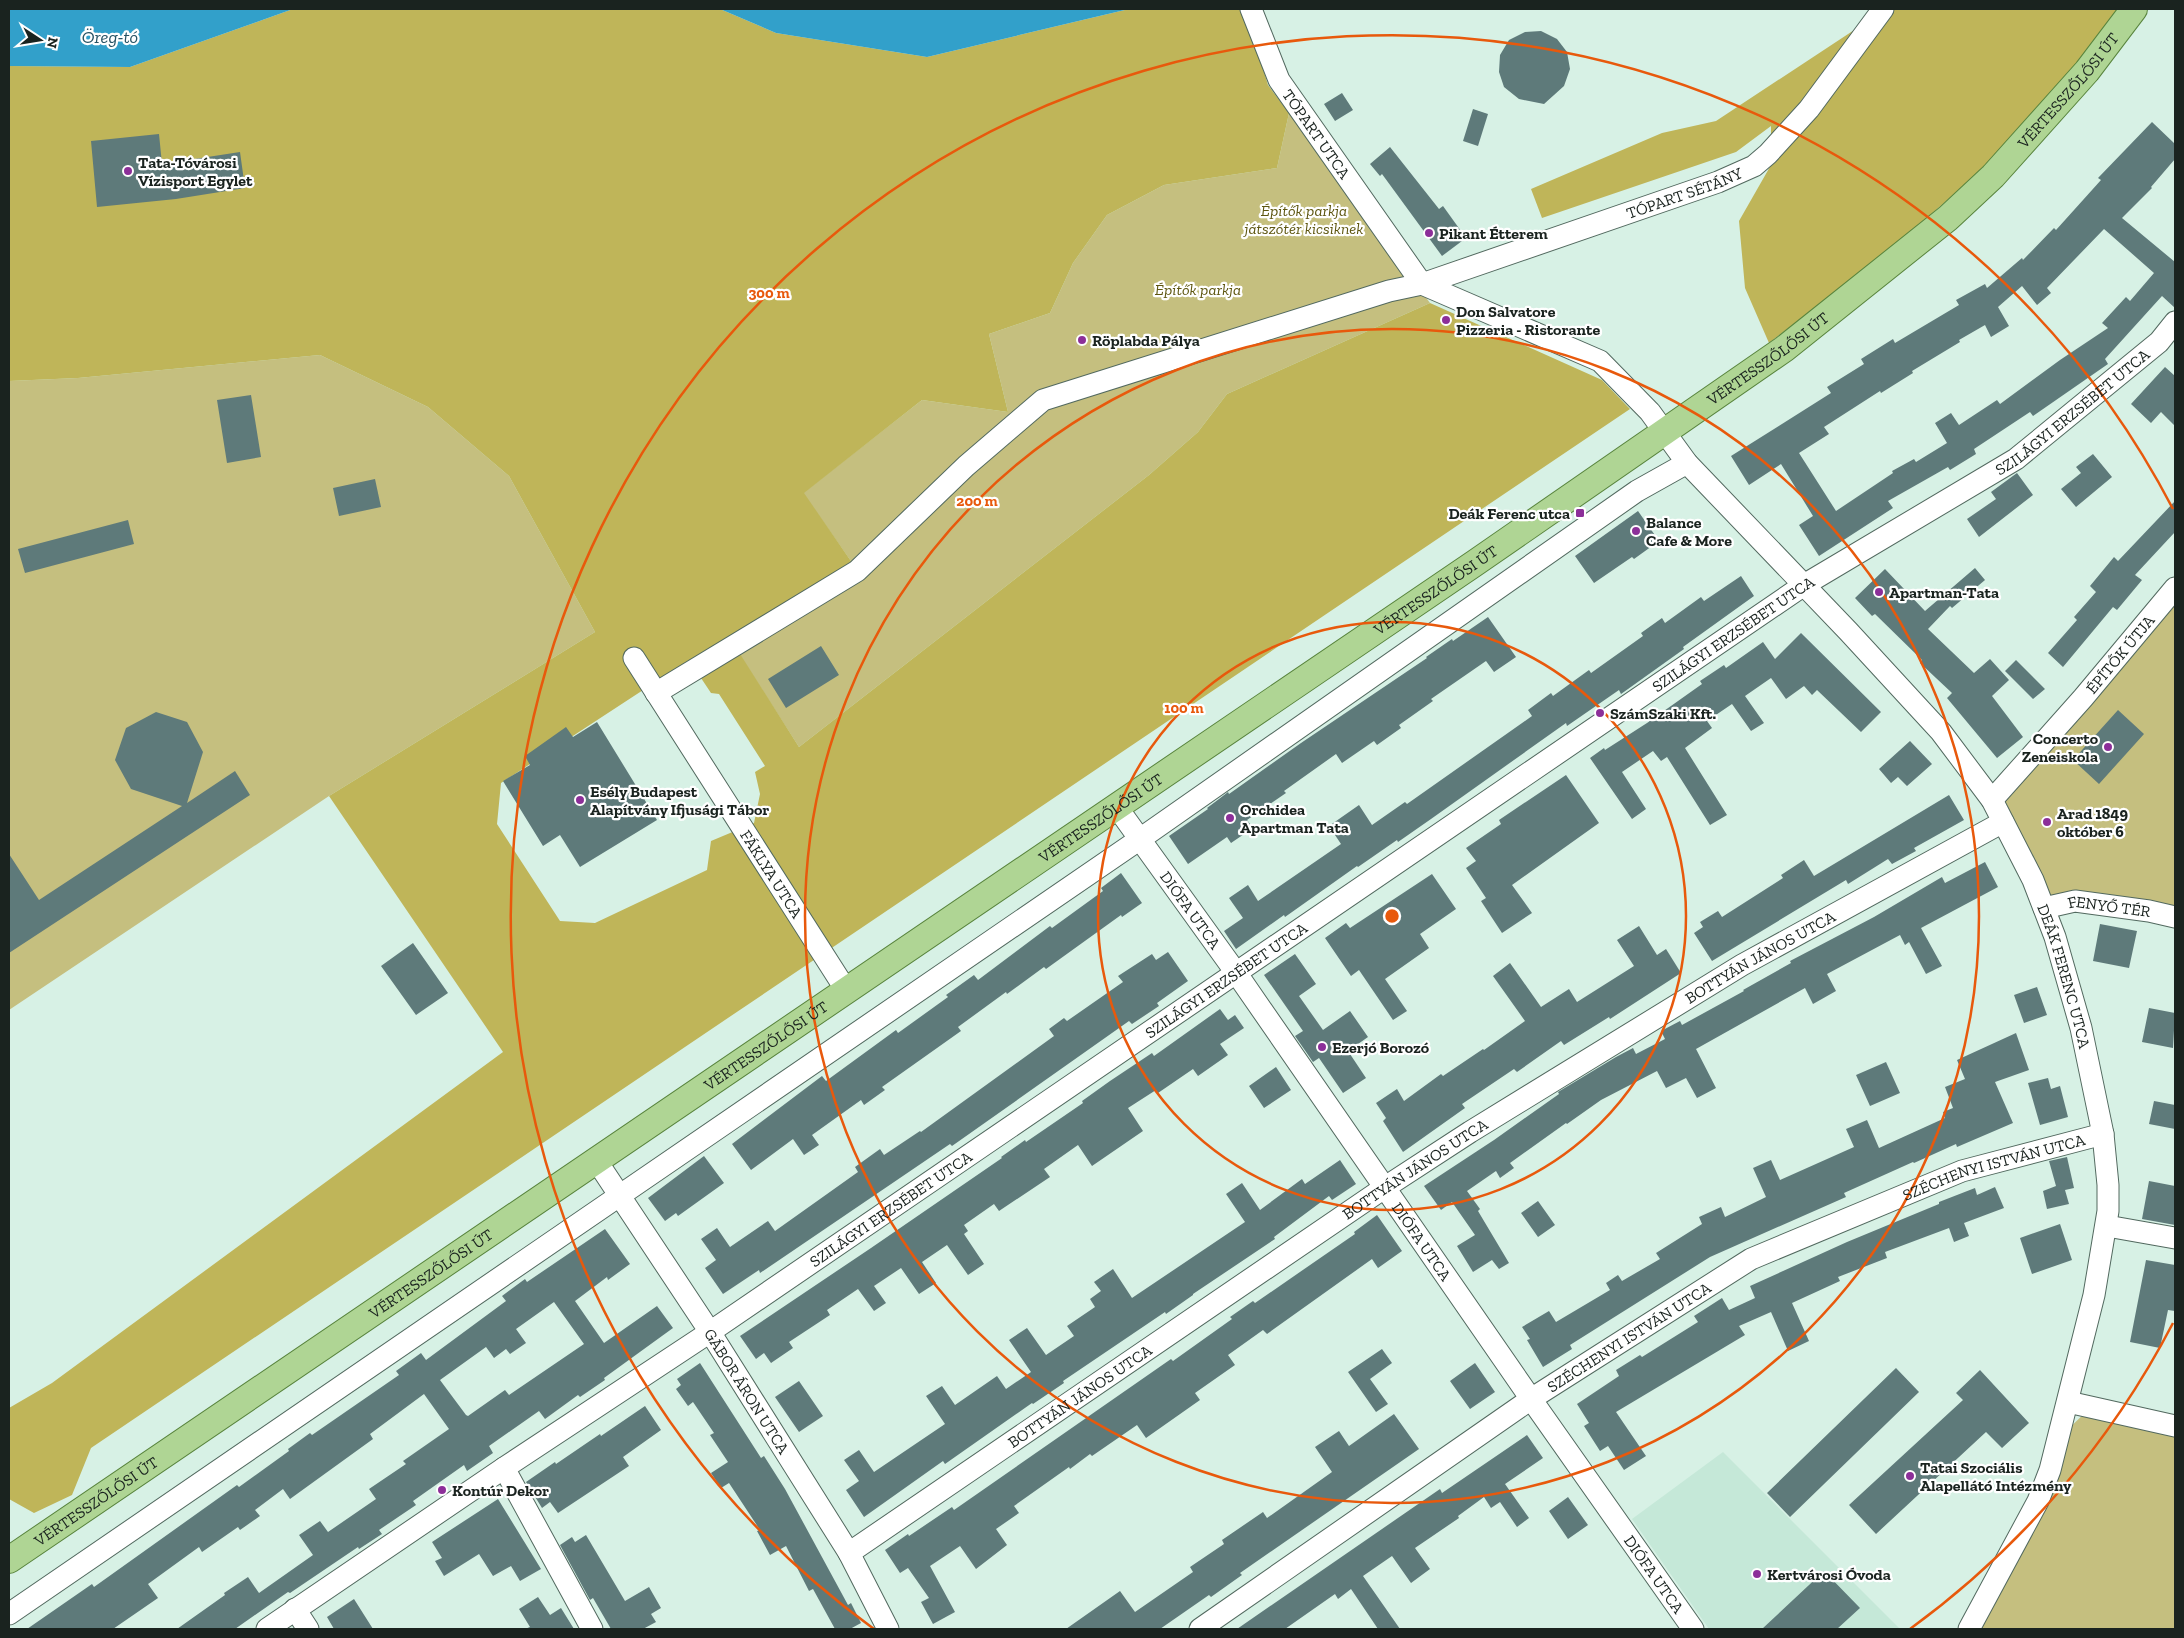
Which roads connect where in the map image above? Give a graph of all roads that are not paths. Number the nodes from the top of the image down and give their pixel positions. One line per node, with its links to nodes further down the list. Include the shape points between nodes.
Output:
1 (1251, 9): 4 (street, TÓPART UTCA, via 1279,80)
2 (1883, 9): 4 (street, TÓPART SÉTÁNY, via 1809,109 1754,166 1718,182)
3 (2134, 9): 6 (main road, VÉRTESSZŐLŐSI ÚT, via 2087,71 2036,129 1948,218 1784,349)
4 (1422, 284): 6 (street, via 1600,361); 11 (street, TÓPART SÉTÁNY, via 1389,291 1043,400 966,466 857,571)
5 (2175, 322): 8 (street, SZILÁGYI ERZSÉBET UTCA, via 2159,342 2016,459)
6 (1664, 431): 7 (street, DEÁK FERENC UTCA); 13 (main road, VÉRTESSZŐLŐSI ÚT, via 1476,563)
7 (1687, 463): 8 (street, DEÁK FERENC UTCA); 15 (street, via 1638,491)
8 (1804, 585): 12 (street, DEÁK FERENC UTCA, via 1941,732); 18 (street, SZILÁGYI ERZSÉBET UTCA)
9 (2173, 593): 12 (street, ÉPÍTŐK ÚTJA)
10 (634, 658): 11 (street, FÁKLYA UTCA)
11 (656, 693): 19 (street, FÁKLYA UTCA)
12 (1992, 800): 14 (street, DEÁK FERENC UTCA)
13 (1116, 806): 15 (street, DIÓFA UTCA); 19 (main road, VÉRTESSZŐLŐSI ÚT)
14 (2003, 822): 16 (street, DEÁK FERENC UTCA); 22 (street, BOTTYÁN JÁNOS UTCA, via 1742,965)
15 (1140, 839): 18 (street, DIÓFA UTCA); 23 (street)
16 (2044, 908): 17 (street, FENYŐ TÉR, via 2075,901); 20 (street, DEÁK FERENC UTCA, via 2074,1000)
17 (2175, 916)
18 (1237, 974): 22 (street, DIÓFA UTCA); 26 (street, SZILÁGYI ERZSÉBET UTCA)
19 (846, 990): 21 (main road, VÉRTESSZŐLŐSI ÚT)
20 (2103, 1134): 24 (street, DEÁK FERENC UTCA); 27 (street, SZÉCHENYI ISTVÁN UTCA, via 1962,1170 1751,1259)
21 (596, 1160): 23 (street, GÁBOR ÁRON UTCA); 32 (main road, VÉRTESSZŐLŐSI ÚT)
22 (1384, 1188): 27 (street, DIÓFA UTCA); 31 (street, BOTTYÁN JÁNOS UTCA)
23 (620, 1196): 26 (street, GÁBOR ÁRON UTCA); 34 (street)
24 (2107, 1226): 25 (street); 28 (street, DEÁK FERENC UTCA)
25 (2175, 1238)
26 (710, 1332): 30 (street, SZILÁGYI ERZSÉBET UTCA); 31 (street, GÁBOR ÁRON UTCA)
27 (1530, 1399): 39 (street, SZÉCHENYI ISTVÁN UTCA); 40 (street, DIÓFA UTCA)
28 (2068, 1402): 29 (street); 41 (street, DEÁK FERENC UTCA, via 2038,1501)
29 (2175, 1426)
30 (504, 1468): 33 (street, SZILÁGYI ERZSÉBET UTCA); 37 (street)
31 (849, 1553): 38 (street, GÁBOR ÁRON UTCA)
32 (9, 1560)
33 (295, 1609): 35 (street, SZILÁGYI ERZSÉBET UTCA); 36 (street)
34 (9, 1614)
35 (267, 1629)
36 (308, 1629)
37 (592, 1629)
38 (888, 1629)
39 (1200, 1629)
40 (1693, 1629)
41 (1969, 1629)

